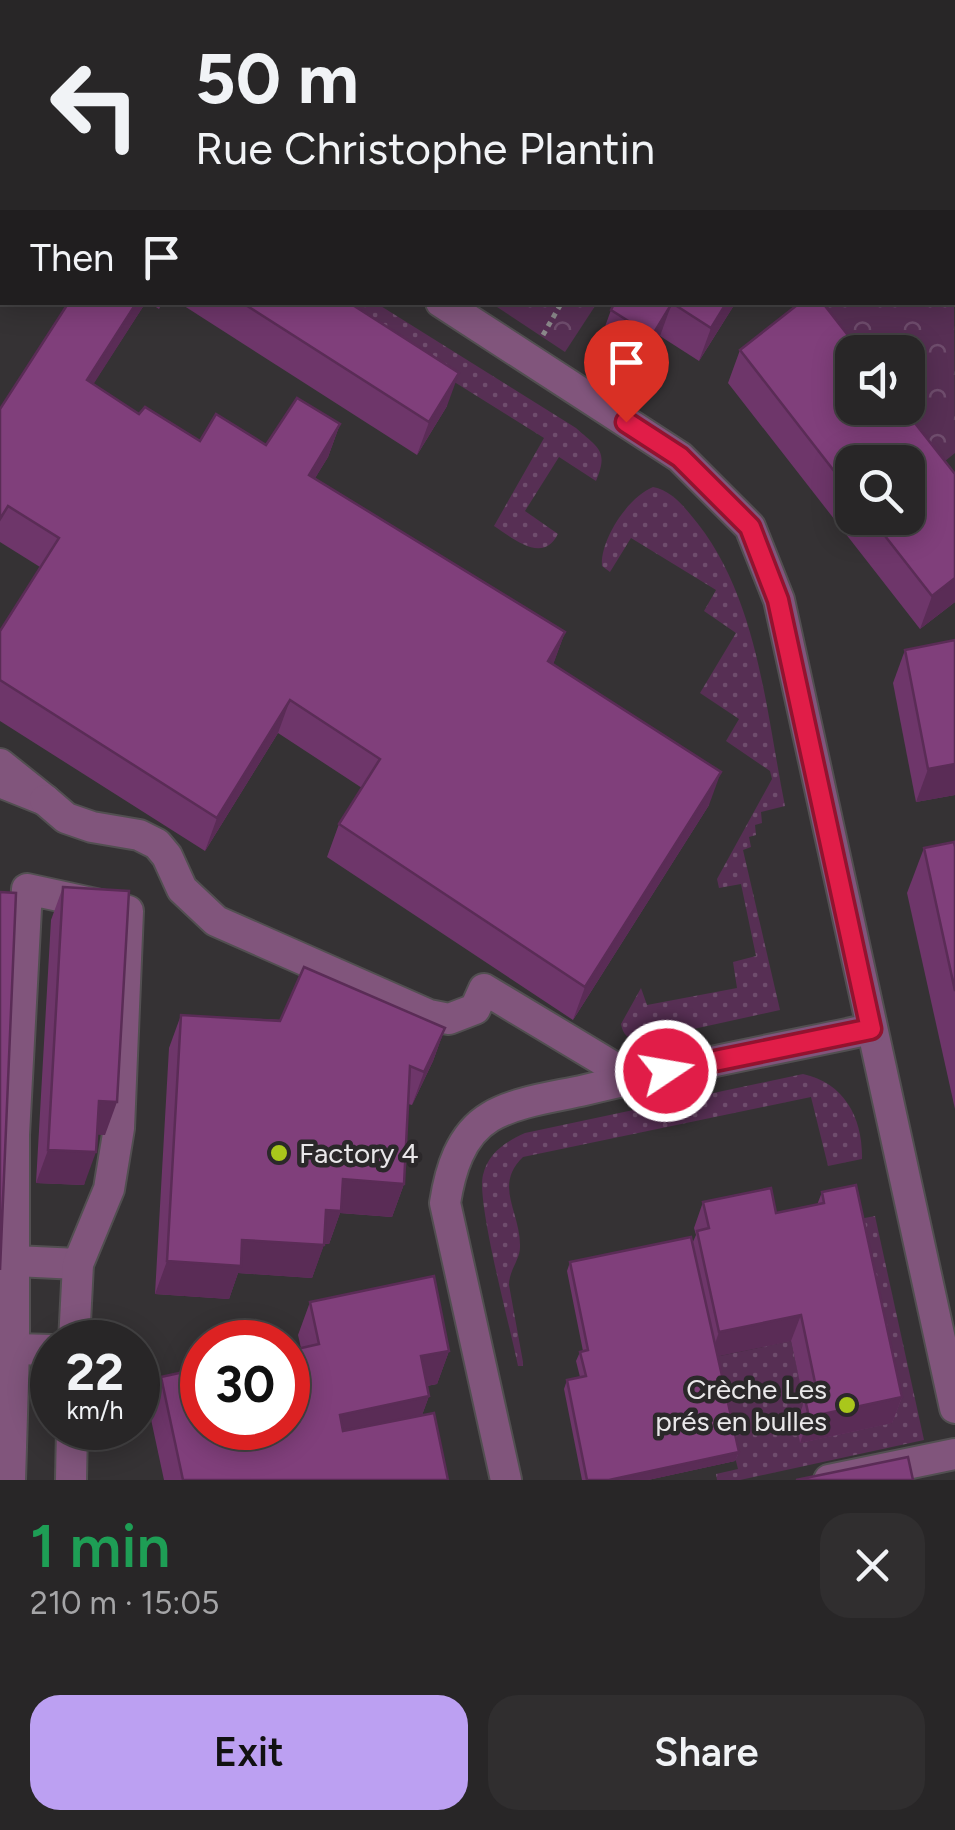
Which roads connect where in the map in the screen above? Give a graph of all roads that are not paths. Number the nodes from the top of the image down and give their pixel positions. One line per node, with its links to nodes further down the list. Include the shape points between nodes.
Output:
1 (446, 305): 5 (street, via 680,457 750,527 778,600)
2 (0, 764): 4 (street)
3 (0, 782): 4 (street)
4 (45, 800): 6 (street, via 66,818 157,844 182,889 216,922 429,1015 449,1019 475,1008 484,989)
5 (871, 1029): 6 (street); 12 (street)
6 (632, 1078): 17 (street, via 488,1118 450,1169 445,1203)
7 (15, 1261): 8 (street); 8 (street, via 14,1136 27,889 128,911 119,1128 109,1189); 10 (street)
8 (78, 1264): 9 (street)
9 (75, 1320)
10 (14, 1349): 11 (street); 15 (street)
11 (30, 1349)
12 (955, 1408)
13 (72, 1450): 16 (street)
14 (955, 1454): 18 (street)
15 (10, 1480)
16 (71, 1480)
17 (506, 1480)
18 (829, 1480)

